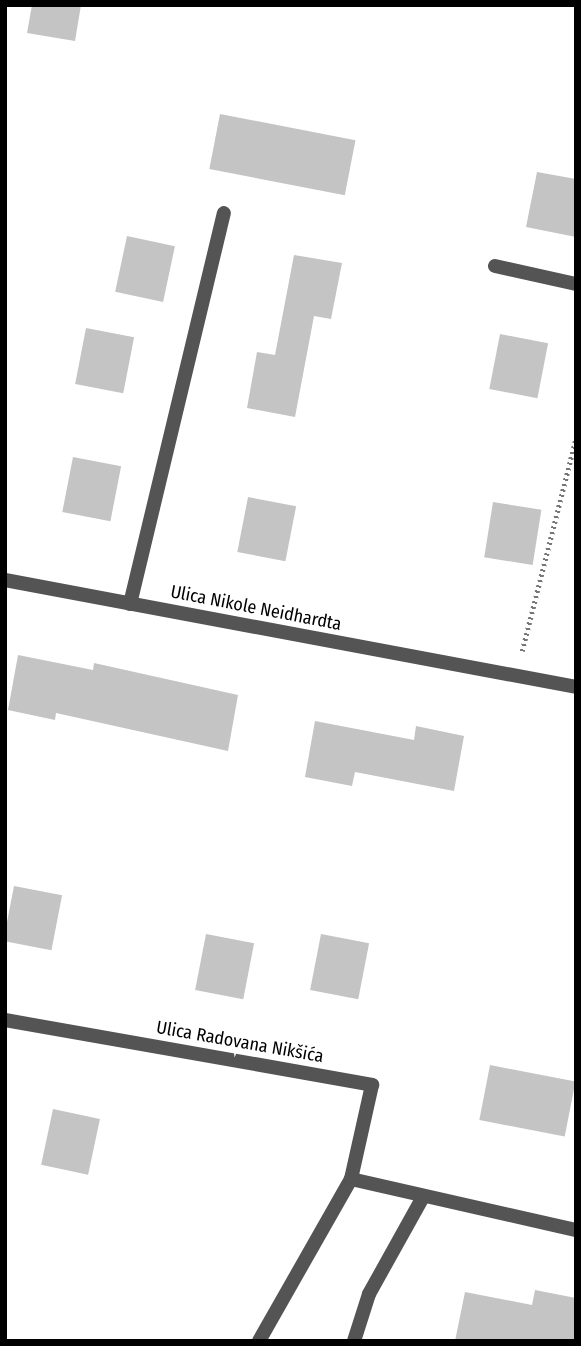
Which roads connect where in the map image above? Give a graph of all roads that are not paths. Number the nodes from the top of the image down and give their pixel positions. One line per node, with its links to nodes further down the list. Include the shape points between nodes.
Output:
1 (224, 213): 5 (street)
2 (495, 266): 3 (street)
3 (576, 284)
4 (5, 580): 5 (street, Ulica Nikole Neidhardta)
5 (130, 604): 6 (street, Ulica Nikole Neidhardta)
6 (576, 687)
7 (5, 1020): 8 (street, Ulica Radovana Nikšića, via 372,1085)
8 (351, 1179): 9 (street); 11 (street)
9 (424, 1196): 10 (street); 12 (street, via 369,1294)
10 (576, 1230)
11 (259, 1341)
12 (354, 1341)

